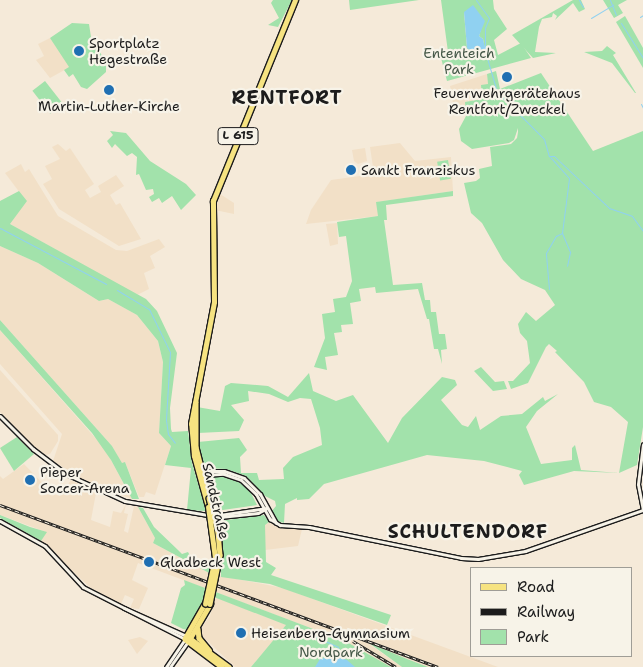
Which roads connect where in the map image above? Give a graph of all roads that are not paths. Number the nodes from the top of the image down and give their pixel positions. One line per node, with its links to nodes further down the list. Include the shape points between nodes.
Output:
1 (295, 0): 4 (main road, Sandstraße / L 615, via 215,192 211,214 215,294 196,388 195,432)
2 (0, 416): 5 (main road, via 48,461 100,492 142,505 213,516)
3 (643, 444): 6 (main road, via 638,484)
4 (201, 473): 5 (main road, via 224,474 241,480 256,494); 8 (main road, Sandstraße / L 615, bridge, via 215,558); 8 (main road, Sandstraße / L 615, bridge, via 218,532 220,555)
5 (265, 509): 6 (main road, via 276,523 478,559 525,551)
6 (643, 510)
7 (0, 521): 10 (main road, via 45,546 83,587)
8 (208, 604): 9 (main road, Sandstraße / L 615); 10 (main road, Sandstraße / L 615)
9 (198, 627): 10 (main road, Sandstraße / L 615); 11 (main road, via 199,638)
10 (188, 639): 11 (main road); 12 (main road, Sandstraße / L 615); 13 (main road)
11 (210, 652): 14 (main road)
12 (168, 667)
13 (222, 667)
14 (229, 667)

